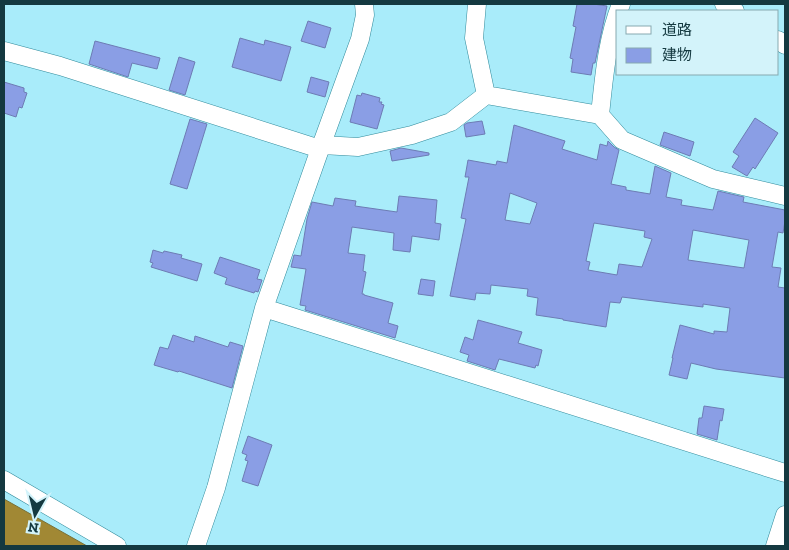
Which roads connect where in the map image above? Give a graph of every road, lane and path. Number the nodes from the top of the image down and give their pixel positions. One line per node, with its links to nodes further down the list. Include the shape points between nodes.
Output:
1 (364, 4): 7 (street, via 360,39)
2 (477, 4): 5 (street, via 474,38)
3 (616, 17): 6 (street, via 605,67)
4 (4, 51): 7 (street)
5 (486, 95): 6 (street); 7 (street, via 451,122 412,135 358,147)
6 (600, 115): 8 (street, via 622,140 713,179)
7 (321, 147): 9 (street)
8 (785, 196)
9 (264, 308): 10 (street); 14 (street, via 216,488)
10 (785, 473)
11 (4, 480): 13 (street)
12 (785, 515): 15 (street)
13 (117, 546)
14 (196, 546)
15 (775, 546)

